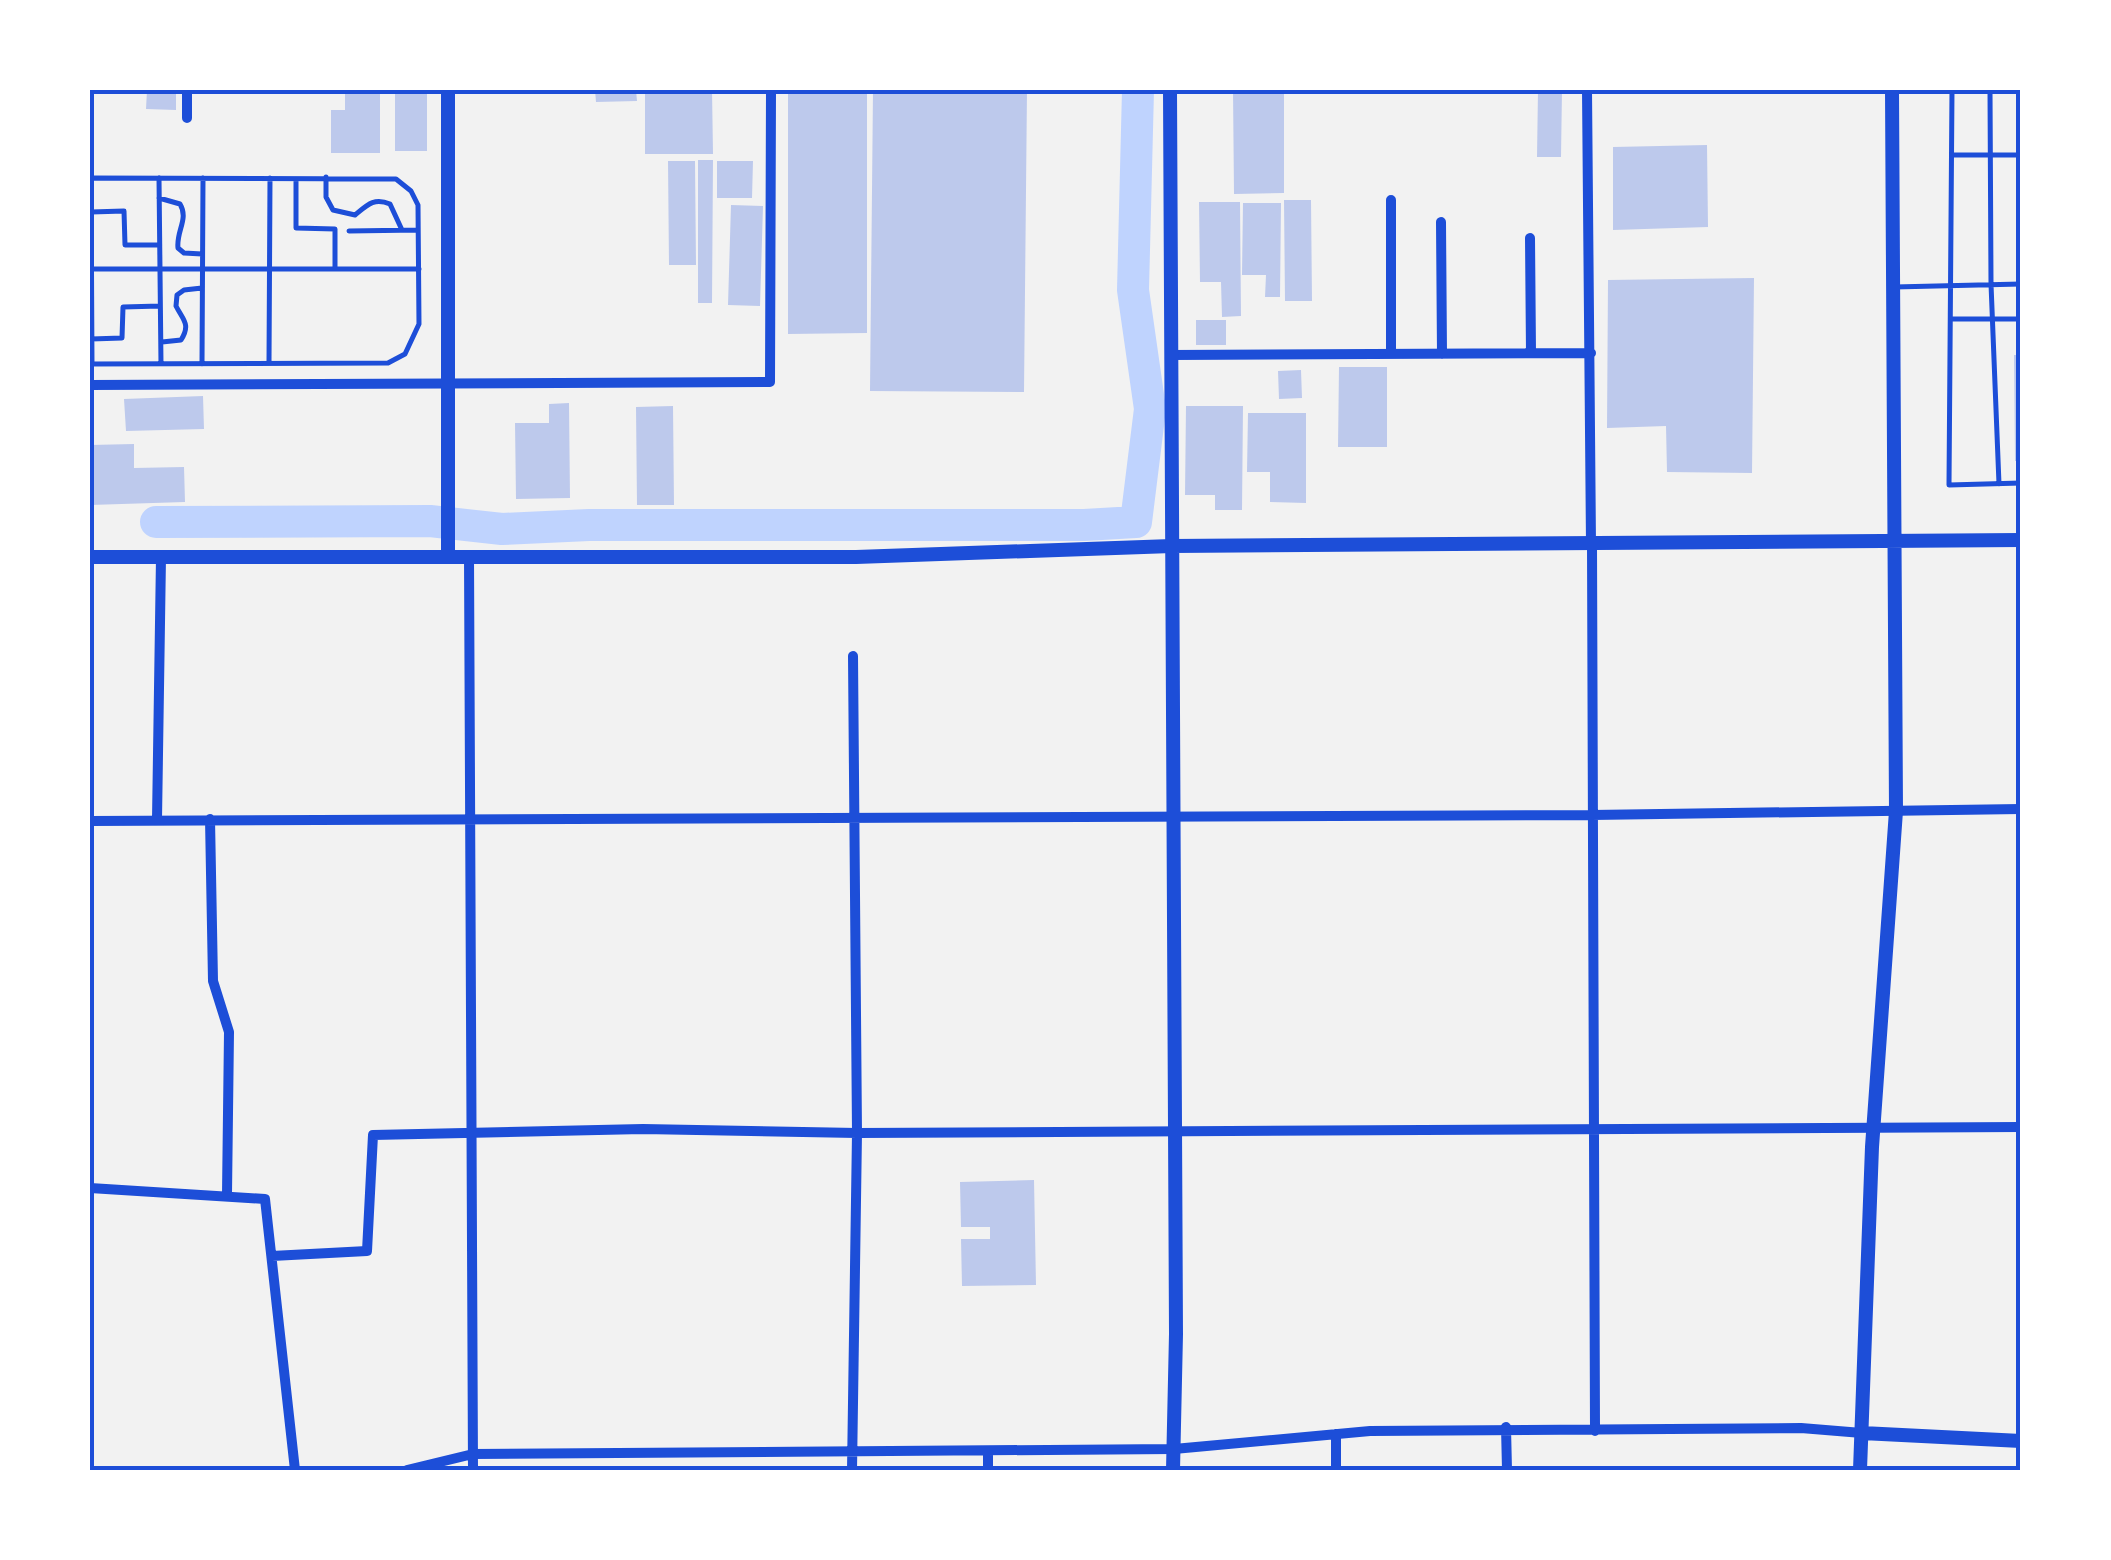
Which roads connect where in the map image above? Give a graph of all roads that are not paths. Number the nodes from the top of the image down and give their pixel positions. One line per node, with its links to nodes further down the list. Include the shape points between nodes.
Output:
1 (188, 90): 9 (street)
2 (448, 90): 56 (street)
3 (771, 90): 56 (street, via 770,382)
4 (1170, 90): 50 (street)
5 (1588, 90): 47 (street)
6 (1892, 90): 38 (street)
7 (1952, 90): 10 (lane)
8 (1990, 90): 12 (lane)
9 (187, 118)
10 (1952, 155): 12 (lane); 37 (lane)
11 (2021, 155): 12 (lane)
12 (1991, 156): 35 (lane)
13 (90, 178): 14 (lane); 21 (lane)
14 (160, 178): 15 (lane); 19 (lane)
15 (203, 178): 16 (lane); 28 (lane)
16 (270, 178): 17 (lane); 31 (lane)
17 (296, 178): 18 (lane); 32 (lane, via 296,228 335,229)
18 (326, 178): 23 (lane, via 333,210 355,216 380,200 390,204); 24 (lane, via 396,179 412,191)
19 (160, 198): 27 (lane); 28 (lane, via 184,211 178,248)
20 (1391, 200): 48 (street)
21 (91, 208): 27 (lane, via 124,210 124,245); 34 (lane)
22 (1441, 222): 49 (street)
23 (402, 230): 24 (lane); 25 (lane)
24 (418, 230): 33 (lane)
25 (349, 231)
26 (1530, 238): 46 (street)
27 (159, 245): 29 (lane)
28 (202, 254): 30 (lane)
29 (159, 268): 30 (lane); 34 (lane); 40 (lane)
30 (202, 268): 31 (lane); 39 (lane)
31 (270, 268): 32 (lane); 54 (lane)
32 (335, 268): 33 (lane)
33 (419, 268): 54 (lane, via 419,324 405,354 388,363)
34 (90, 269): 44 (lane)
35 (1991, 284): 36 (lane); 37 (lane); 41 (lane)
36 (2021, 284)
37 (1951, 285): 38 (lane); 42 (lane)
38 (1894, 286): 60 (street)
39 (202, 288): 45 (lane, via 177,295 187,330 181,340); 53 (lane)
40 (160, 306): 44 (lane, via 122,307 122,338); 45 (lane)
41 (1992, 318): 42 (lane); 43 (lane); 57 (lane)
42 (1950, 319): 57 (lane, via 1949,485)
43 (2021, 319)
44 (91, 339): 51 (lane)
45 (160, 342): 52 (lane)
46 (1531, 353): 47 (street); 49 (street)
47 (1591, 353): 59 (street)
48 (1391, 354): 49 (street); 50 (street)
49 (1442, 354)
50 (1172, 355): 62 (street)
51 (91, 364): 52 (lane)
52 (161, 364): 53 (lane)
53 (202, 364): 54 (lane)
54 (269, 364)
55 (90, 385): 56 (street)
56 (448, 385): 66 (street)
57 (1999, 484): 58 (lane)
58 (2021, 484)
59 (1591, 536): 60 (street); 62 (street); 70 (street)
60 (1894, 540): 61 (street); 69 (street)
61 (2021, 540)
62 (1172, 546): 63 (street, via 856,557); 71 (street)
63 (469, 556): 66 (street); 72 (street)
64 (90, 557): 65 (street)
65 (161, 557): 66 (street); 76 (street)
66 (448, 557)
67 (853, 656): 73 (street)
68 (2021, 808): 69 (street)
69 (1896, 810): 70 (street); 78 (street)
70 (1592, 814): 71 (street); 79 (street)
71 (1173, 816): 73 (street); 80 (street)
72 (469, 818): 73 (street); 74 (street); 82 (street)
73 (854, 818): 81 (street)
74 (210, 819): 76 (street); 84 (street, via 212,981 229,1032)
75 (90, 820): 76 (street)
76 (156, 820)
77 (2021, 1127): 78 (street)
78 (1874, 1128): 79 (street); 88 (street)
79 (1596, 1130): 80 (street); 87 (street)
80 (1175, 1132): 81 (street); 91 (street)
81 (857, 1133): 82 (street); 93 (street)
82 (471, 1135): 85 (street, via 373,1135 367,1251); 94 (street)
83 (90, 1188): 84 (street)
84 (228, 1194): 85 (street, via 265,1199)
85 (272, 1256): 95 (street)
86 (1506, 1428): 87 (street); 89 (street); 102 (street)
87 (1595, 1431): 88 (street)
88 (1862, 1433): 90 (street); 103 (street)
89 (1336, 1434): 91 (street); 101 (street)
90 (2021, 1441)
91 (1174, 1449): 92 (street); 100 (street)
92 (988, 1450): 93 (street); 99 (street)
93 (851, 1452): 94 (street); 98 (street)
94 (473, 1454): 96 (street); 97 (street)
95 (294, 1470)
96 (406, 1470)
97 (473, 1470)
98 (852, 1470)
99 (988, 1470)
100 (1173, 1470)
101 (1336, 1470)
102 (1507, 1470)
103 (1860, 1470)

